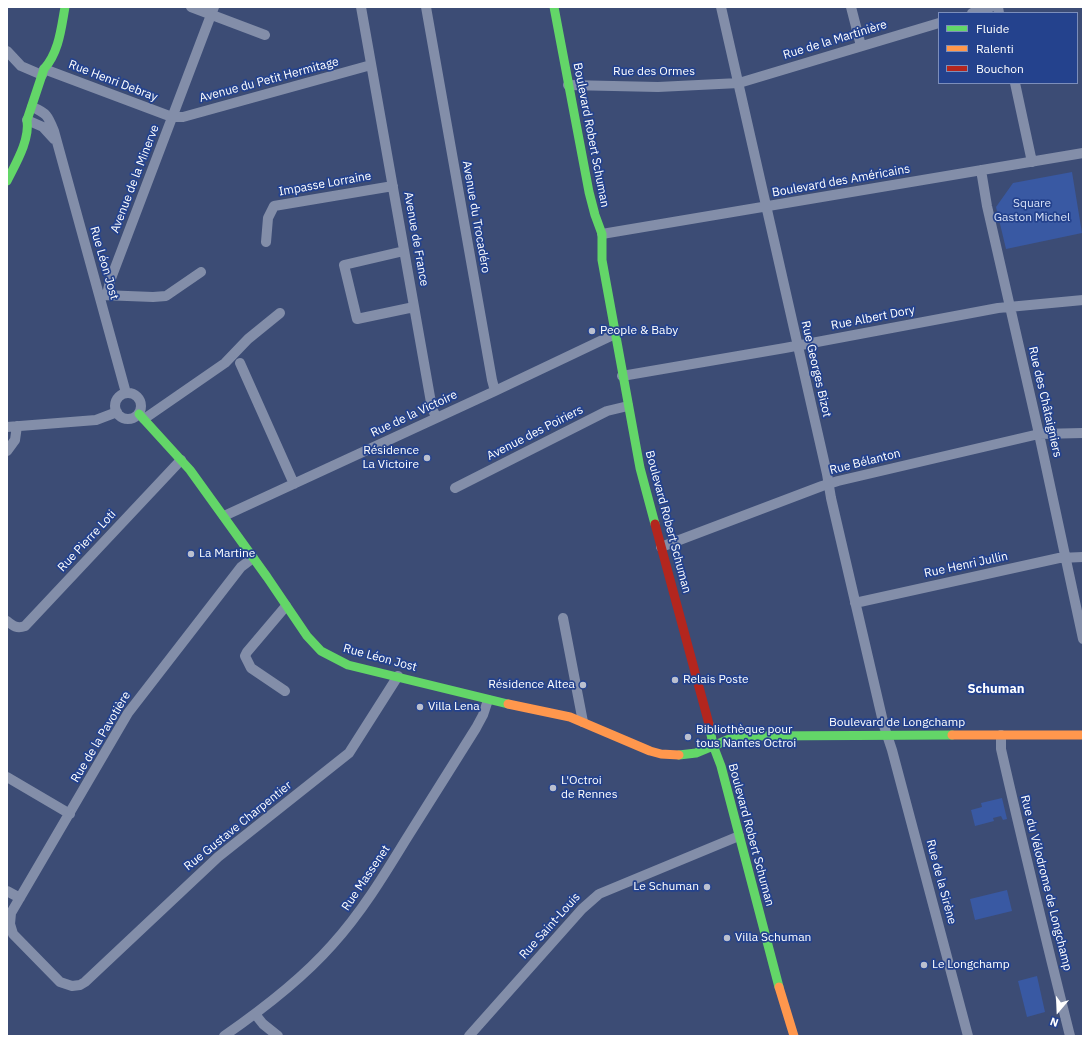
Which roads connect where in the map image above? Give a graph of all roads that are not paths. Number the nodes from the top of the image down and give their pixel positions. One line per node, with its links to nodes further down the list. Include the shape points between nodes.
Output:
1 (65, 7): 16 (main road, via 50,64)
2 (191, 7): 9 (street)
3 (361, 7): 15 (street, Avenue de France)
4 (426, 7): 44 (street, Avenue du Trocadéro)
5 (554, 7): 19 (main road, Boulevard Robert Schuman)
6 (721, 7): 17 (street, Rue Georges Bizot)
7 (851, 7): 13 (street)
8 (991, 7): 10 (street)
9 (212, 11): 12 (street); 21 (street, Avenue de la Minerve)
10 (975, 12)
11 (938, 23): 13 (street, Rue de la Martinière)
12 (265, 35)
13 (861, 46): 17 (street, Rue de la Martinière)
14 (7, 51): 16 (street, Rue Henri Debray, via 21,66)
15 (371, 65): 21 (street, Avenue du Petit Hermitage, via 183,117); 29 (street, Avenue de France)
16 (43, 72): 20 (main road); 21 (street, Rue Henri Debray)
17 (739, 82): 19 (street, Rue des Ormes, via 658,87); 30 (street, Rue Georges Bizot)
18 (1015, 84): 25 (street)
19 (568, 85): 31 (main road, Boulevard Robert Schuman, via 589,192)
20 (32, 106): 22 (main road); 23 (street, Rue Léon Jost, via 48,116)
21 (172, 117): 35 (street, Avenue de la Minerve)
22 (27, 120): 23 (street, via 43,127); 26 (main road, via 21,125); 28 (main road, via 27,132)
23 (56, 140): 35 (street, Rue Léon Jost)
24 (1083, 153): 25 (street, Boulevard des Américains)
25 (1032, 162): 27 (street, Boulevard des Américains)
26 (7, 169)
27 (981, 170): 30 (street, Boulevard des Américains); 37 (street, Rue des Châtaigniers)
28 (7, 181)
29 (393, 186): 32 (street, Impasse Lorraine, via 274,206 268,218); 33 (street, Avenue de France)
30 (766, 207): 31 (street, Boulevard des Américains); 41 (street, Rue Georges Bizot)
31 (602, 234): 40 (main road, Boulevard Robert Schuman, via 602,260)
32 (266, 242)
33 (404, 251): 38 (street, Avenue de France); 38 (street, via 344,265 357,320)
34 (202, 272): 35 (street, via 166,296)
35 (104, 295): 45 (street, Rue Léon Jost)
36 (1083, 300): 37 (street, Rue Albert Dory)
37 (1010, 306): 41 (street, Rue Albert Dory); 52 (street, Rue des Châtaigniers)
38 (414, 307): 49 (street, Avenue de France, via 432,408)
39 (280, 313): 48 (street, via 248,339 225,363)
40 (614, 334): 43 (main road, Boulevard Robert Schuman); 44 (street, Rue de la Victoire)
41 (798, 346): 43 (street, Rue Albert Dory); 56 (street, Rue Georges Bizot)
42 (240, 363): 55 (street)
43 (622, 376): 46 (main road, Boulevard Robert Schuman)
44 (495, 391): 49 (street, Rue de la Victoire)
45 (126, 393): 47 (street, via 116,400); 48 (street, via 133,394 140,400)
46 (628, 406): 57 (street, Avenue des Poiriers, via 607,411); 59 (main road, Boulevard Robert Schuman, via 640,468)
47 (117, 412): 48 (street, via 127,419); 50 (street, via 96,420)
48 (141, 416): 54 (main road, Rue Léon Jost)
49 (436, 417): 55 (street, Rue de la Victoire)
50 (12, 427): 53 (street, via 15,440)
51 (1083, 433): 52 (street, Rue Bélanton)
52 (1039, 434): 56 (street, Rue Bélanton); 60 (street, Rue des Châtaigniers)
53 (7, 451)
54 (181, 460): 58 (main road, Rue Léon Jost); 66 (street, Rue Pierre Loti, via 25,626 16,627)
55 (294, 484): 58 (street, Rue de la Victoire)
56 (829, 484): 59 (street, Rue Bélanton); 63 (street, Rue Georges Bizot)
57 (455, 488)
58 (224, 516): 62 (main road, Rue Léon Jost)
59 (661, 547): 75 (main road, Boulevard Robert Schuman)
60 (1066, 557): 61 (street, Rue Henri Jullin); 63 (street, Rue Henri Jullin); 67 (street, Rue des Châtaigniers)
61 (1083, 557)
62 (253, 558): 64 (main road, Rue Léon Jost); 77 (street, Rue de la Pavotière, via 241,567 132,707)
63 (856, 603): 74 (street, Rue Georges Bizot)
64 (286, 606): 68 (main road, Rue Léon Jost, via 307,636 321,650 337,660 348,665); 69 (street, via 245,656 251,668)
65 (563, 618): 71 (street)
66 (7, 621)
67 (1083, 639)
68 (398, 676): 70 (main road, Rue Léon Jost); 81 (street, Rue Gustave Charpentier, via 349,753 218,857 80,985 72,986 60,982)
69 (284, 691)
70 (488, 700): 71 (main road, Rue Léon Jost); 82 (street, Rue Massenet, via 476,728 364,906 310,967)
71 (583, 722): 75 (main road, Rue Léon Jost, via 661,754 684,755)
72 (1001, 735): 73 (main road, Boulevard de Longchamp); 74 (main road, Boulevard de Longchamp); 88 (street, Rue du Vélodrome de Longchamp, via 1001,749)
73 (1083, 735)
74 (887, 736): 75 (main road, Boulevard de Longchamp, via 759,736 732,738); 87 (street, Rue de la Sirène)
75 (714, 745): 78 (main road, Boulevard Robert Schuman)
76 (7, 776): 77 (street)
77 (70, 814): 80 (street, Rue de la Pavotière)
78 (739, 836): 85 (street, Rue Saint-Louis, via 599,894 582,909); 86 (main road, Boulevard Robert Schuman)
79 (7, 890): 80 (street)
80 (20, 898): 81 (street, Rue de la Pavotière, via 11,913 10,924 13,934)
81 (24, 946)
82 (255, 1014): 83 (street, Rue Massenet); 84 (street)
83 (224, 1036)
84 (278, 1036)
85 (469, 1036)
86 (794, 1036)
87 (968, 1036)
88 (1070, 1036)

